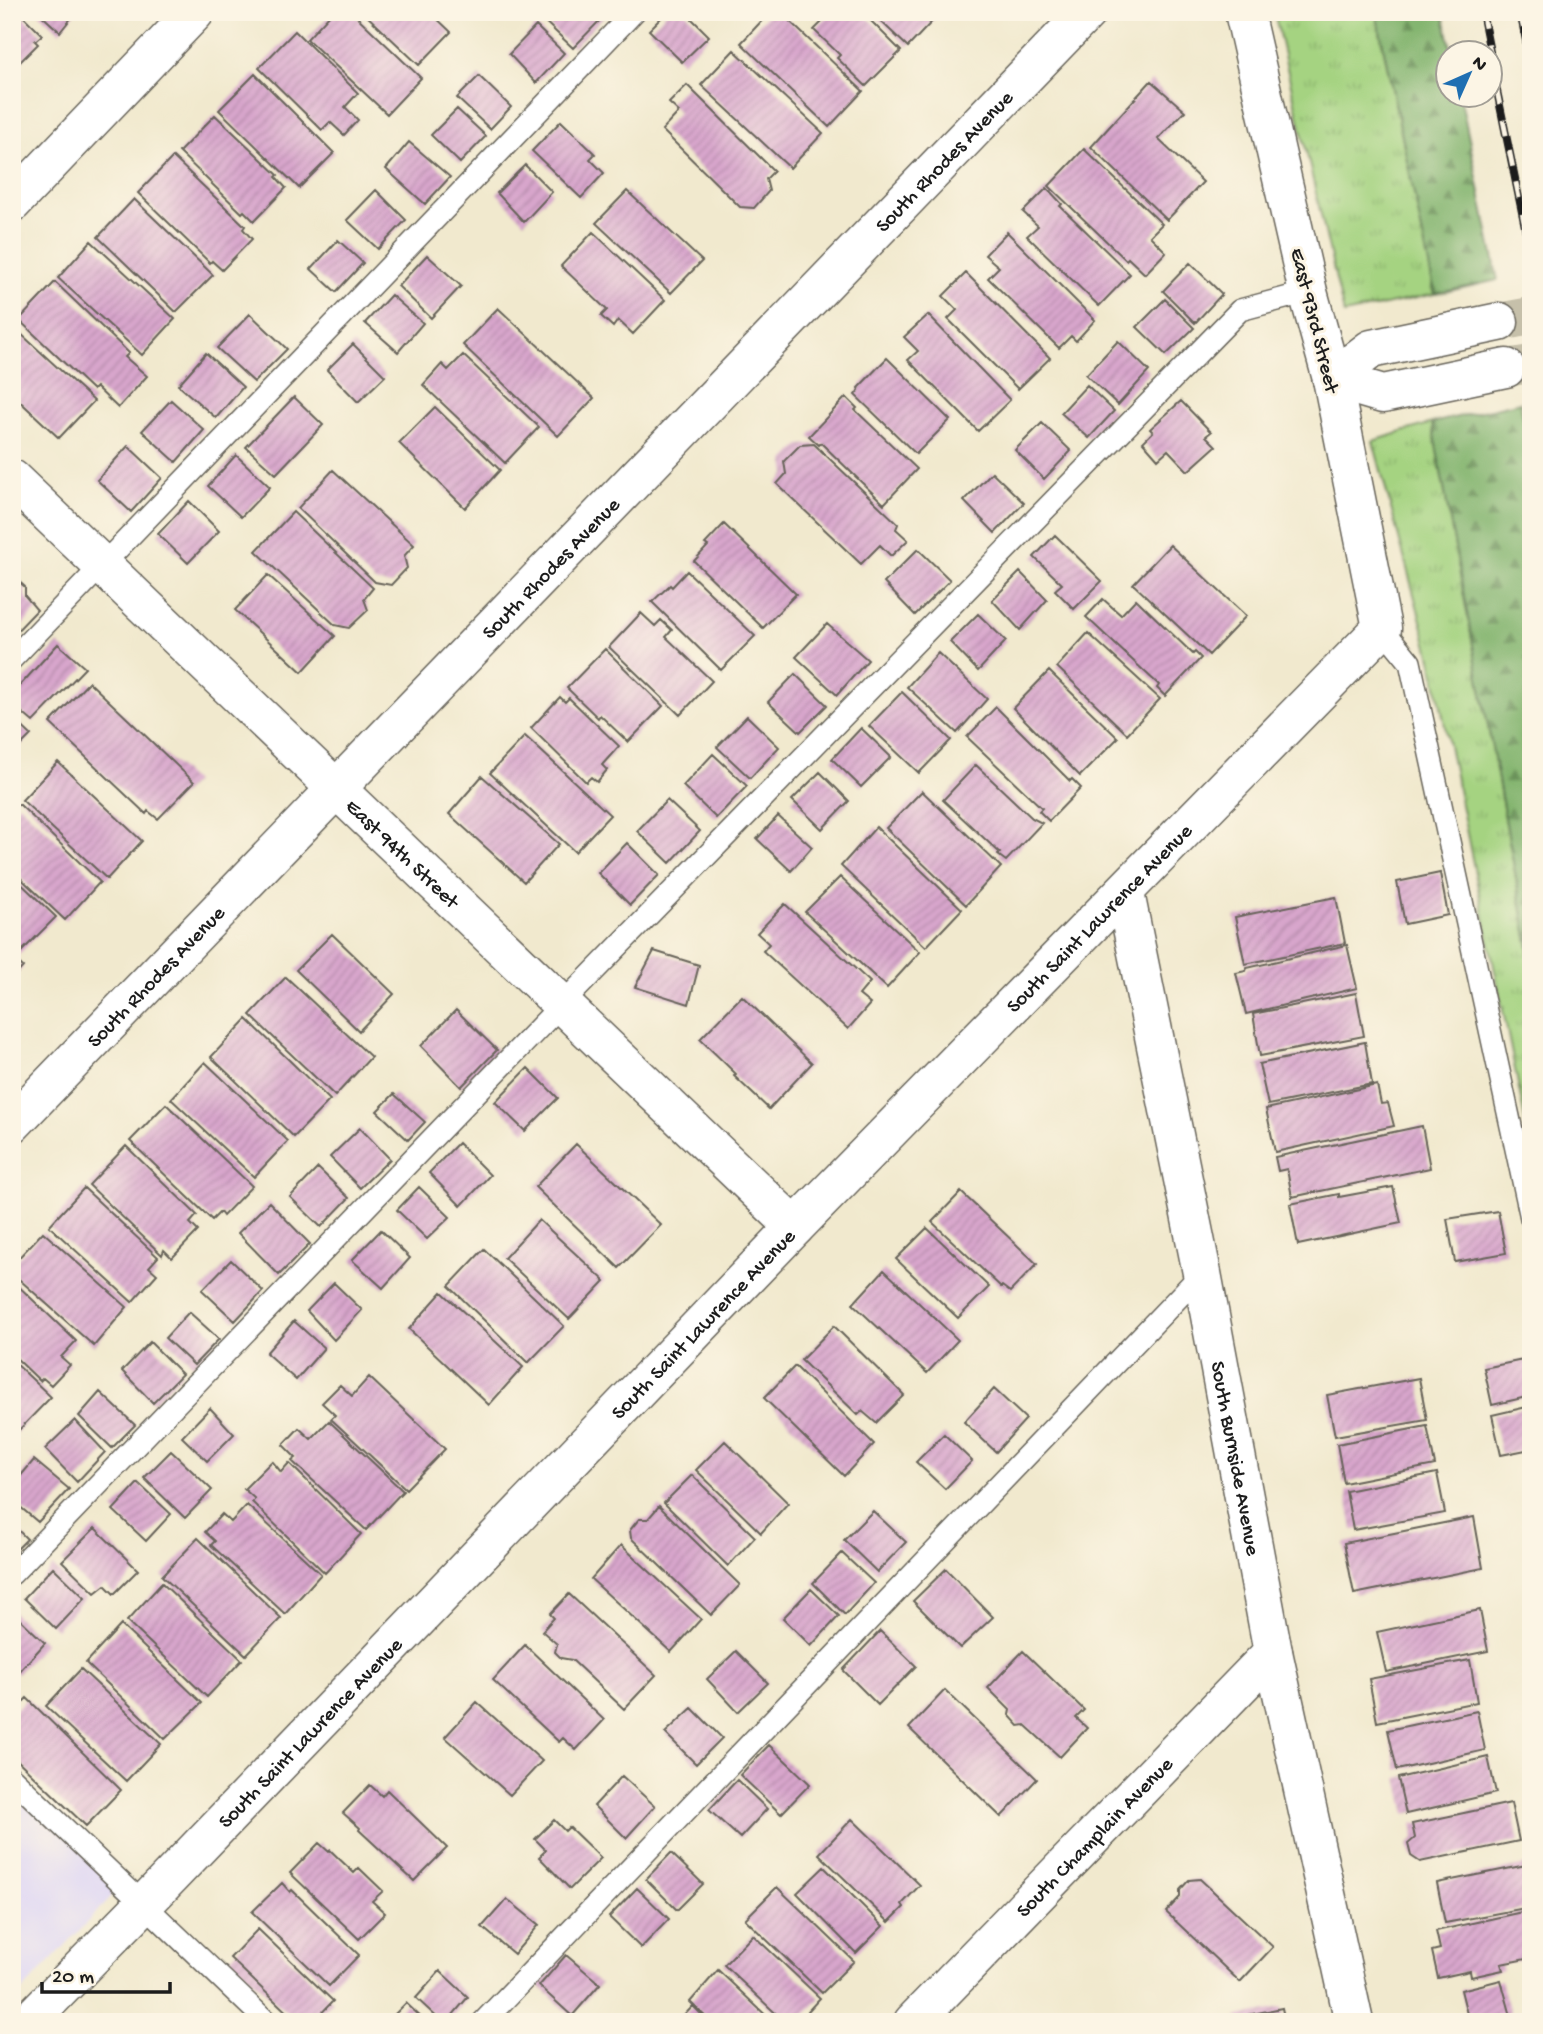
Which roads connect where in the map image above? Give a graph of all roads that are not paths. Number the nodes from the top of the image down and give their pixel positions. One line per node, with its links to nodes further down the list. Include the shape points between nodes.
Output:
1 (195, 12): 5 (street)
2 (634, 12): 11 (lane)
3 (1087, 12): 14 (street, South Rhodes Avenue)
4 (1244, 12): 6 (street, East 93rd Street)
5 (12, 203)
6 (1308, 292): 9 (street, East 93rd Street); 16 (lane, via 1240,310)
7 (1499, 322): 9 (street, via 1371,349)
8 (1506, 369): 9 (street, via 1383,394)
9 (1332, 379): 12 (street, East 93rd Street)
10 (12, 479): 11 (street, East 94th Street)
11 (102, 565): 13 (lane); 14 (street, East 94th Street)
12 (1382, 628): 15 (street, South Saint Lawrence Avenue); 18 (lane, via 1410,662)
13 (12, 659)
14 (337, 789): 16 (street, East 94th Street); 17 (street, South Rhodes Avenue)
15 (1125, 893): 19 (street, South Saint Lawrence Avenue); 20 (street, South Burnside Avenue)
16 (562, 1004): 19 (street, East 94th Street); 21 (lane)
17 (12, 1124)
18 (1531, 1218)
19 (795, 1227): 24 (street, South Saint Lawrence Avenue)
20 (1202, 1273): 22 (street, South Burnside Avenue); 27 (lane)
21 (12, 1574)
22 (1273, 1652): 28 (street, South Champlain Avenue); 29 (street, South Burnside Avenue)
23 (12, 1779): 24 (lane)
24 (144, 1904): 25 (street, South Saint Lawrence Avenue); 26 (lane)
25 (28, 2022)
26 (267, 2022)
27 (483, 2022)
28 (913, 2022)
29 (1354, 2022)

